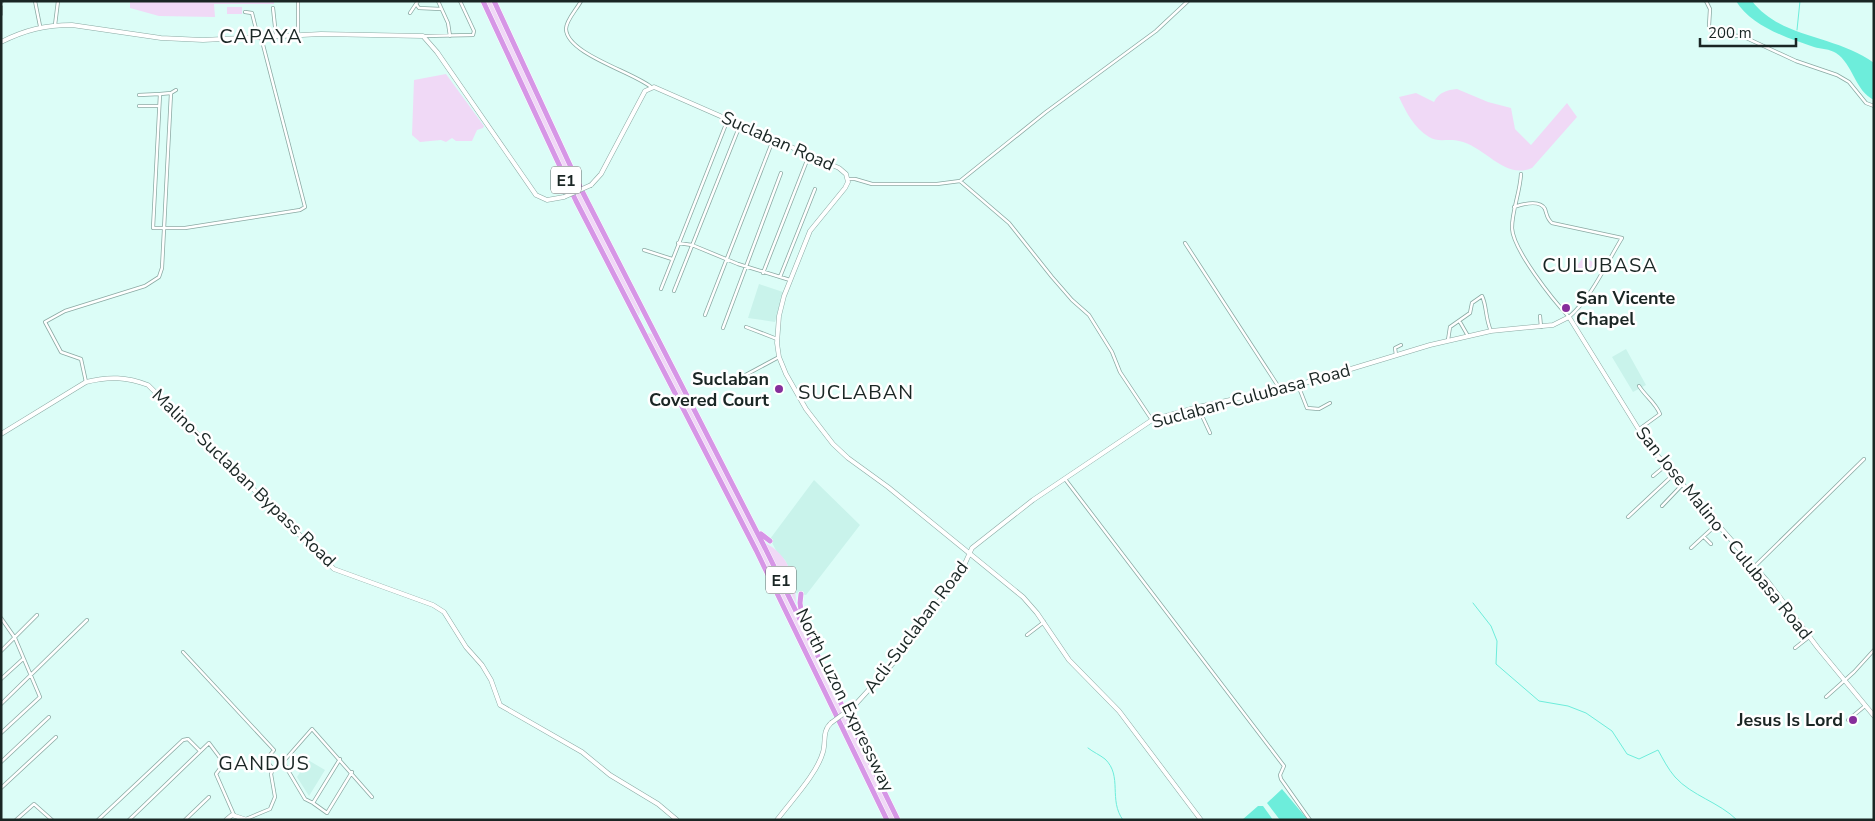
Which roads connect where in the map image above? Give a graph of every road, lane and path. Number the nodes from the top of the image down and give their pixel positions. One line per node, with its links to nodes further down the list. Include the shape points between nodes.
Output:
1 (36, 1): 19 (street)
2 (58, 1): 18 (street)
3 (298, 1): 20 (street)
4 (438, 1): 14 (street)
5 (460, 1): 23 (street, via 474,34)
6 (483, 1): 143 (highway, North Luzon Expressway / E1, via 576,201 760,559)
7 (494, 1): 87 (highway, North Luzon Expressway / E1, via 582,191)
8 (581, 1): 26 (street, via 566,28 573,43)
9 (1188, 1): 41 (street, via 1156,31 1046,112)
10 (1706, 1): 33 (street, via 1710,9 1709,26 1718,35 1742,36 1796,61 1837,75 1849,82 1866,103)
11 (417, 3): 14 (street, via 419,8); 16 (street)
12 (1, 7): 17 (street)
13 (273, 8): 21 (street)
14 (441, 9): 23 (street)
15 (244, 12): 24 (street, via 252,13)
16 (410, 13)
17 (1, 14)
18 (55, 25): 19 (street); 24 (street, via 174,39)
19 (40, 26): 25 (street)
20 (298, 34): 21 (street); 22 (street)
21 (276, 36): 24 (street)
22 (423, 36): 23 (street); 26 (street, bridge, via 536,195 546,200 564,198 601,174 643,95)
23 (450, 36)
24 (260, 37): 44 (street, via 305,207 275,215)
25 (2, 40)
26 (651, 87): 34 (street, Suclaban Road, via 661,88)
27 (176, 90): 28 (street)
28 (171, 93): 29 (street); 44 (street)
29 (160, 94): 30 (street); 32 (street)
30 (140, 95)
31 (139, 106): 32 (street)
32 (159, 106): 44 (street, via 151,225)
33 (1874, 106)
34 (728, 119): 35 (street, Suclaban Road); 45 (street)
35 (740, 125): 36 (street, Suclaban Road); 47 (street)
36 (774, 139): 40 (street, Suclaban Road, via 839,168); 50 (street)
37 (806, 163): 52 (street)
38 (781, 173): 51 (street)
39 (1521, 174): 43 (street)
40 (848, 179): 41 (street, via 872,184); 54 (street, Suclaban Road, via 841,193 810,231)
41 (960, 181): 78 (street, via 1009,223 1052,277 1089,315 1112,352 1120,372)
42 (815, 189): 53 (street)
43 (1514, 207): 59 (street, via 1512,231 1520,254 1553,301); 59 (street, via 1538,204 1552,223 1622,238 1599,277 1576,310)
44 (164, 230): 72 (street, via 159,277 145,286 65,311 45,322 58,350 81,359)
45 (678, 243): 47 (street); 49 (street)
46 (1186, 243): 75 (street)
47 (692, 245): 50 (street); 56 (street)
48 (644, 250): 49 (street)
49 (672, 259): 55 (street)
50 (726, 260): 51 (street); 57 (street)
51 (746, 267): 52 (street); 63 (street)
52 (763, 273): 53 (street)
53 (780, 277): 54 (street)
54 (790, 280): 66 (street, Suclaban Road, via 780,312)
55 (661, 290)
56 (674, 291)
57 (705, 315)
58 (1540, 316): 62 (street)
59 (1568, 316): 62 (street, Suclaban-Culubasa Road); 79 (street, San Jose Malino - Culubasa Road)
60 (1460, 322): 64 (street, via 1470,313 1472,303 1482,296); 65 (street); 67 (street, via 1450,327)
61 (746, 327): 66 (street)
62 (1542, 327): 64 (street, Suclaban-Culubasa Road)
63 (723, 328)
64 (1491, 331): 65 (street, Suclaban-Culubasa Road)
65 (1468, 337): 67 (street, Suclaban-Culubasa Road)
66 (777, 338): 70 (street, Suclaban Road)
67 (1448, 341): 69 (street, Suclaban-Culubasa Road)
68 (1401, 345): 69 (street, via 1395,348)
69 (1396, 355): 73 (street, Suclaban-Culubasa Road)
70 (779, 357): 71 (street); 96 (street, Suclaban Road, via 789,382 833,444)
71 (738, 379)
72 (86, 382): 80 (street, Malino-Suclaban Bypass Road); 141 (street, Malino-Suclaban Bypass Road, via 128,377 148,385 334,569 444,612 466,648 482,665 500,705 582,752)
73 (1298, 385): 75 (street, Suclaban-Culubasa Road); 76 (street, via 1307,408 1319,409)
74 (1639, 386): 79 (street, via 1660,414)
75 (1280, 389): 77 (street, Suclaban-Culubasa Road)
76 (1330, 403)
77 (1198, 407): 78 (street, Suclaban-Culubasa Road); 81 (street)
78 (1152, 420): 86 (street, Suclaban-Culubasa Road)
79 (1638, 430): 83 (street, San Jose Malino - Culubasa Road)
80 (1, 434)
81 (1210, 434)
82 (1864, 459): 97 (street)
83 (1665, 466): 84 (street, San Jose Malino - Culubasa Road); 85 (street)
84 (1673, 475): 88 (street, San Jose Malino - Culubasa Road); 90 (street)
85 (1653, 476)
86 (1065, 479): 96 (street, Suclaban-Culubasa Road, via 990,532); 146 (street, via 1284,766 1281,779)
87 (730, 482): 93 (highway, via 762,537); 114 (highway, North Luzon Expressway / E1)
88 (1682, 485): 89 (street); 91 (street, San Jose Malino - Culubasa Road)
89 (1662, 506)
90 (1628, 517)
91 (1717, 524): 92 (street); 97 (street, San Jose Malino - Culubasa Road)
92 (1704, 537): 94 (street); 95 (street)
93 (770, 541)
94 (1711, 544)
95 (1691, 548)
96 (969, 553): 102 (street, Suclaban Road, via 1022,597); 142 (street, Acli-Suclaban Road, bridge, via 962,570 896,660 854,706 826,728 824,749 817,765)
97 (1754, 567): 104 (street, San Jose Malino - Culubasa Road)
98 (801, 594): 114 (highway, via 801,614 827,665)
99 (37, 616): 105 (street)
100 (87, 620): 111 (street)
101 (2, 621): 105 (street)
102 (1044, 622): 103 (street); 145 (street, Suclaban Road, via 1069,660 1119,711)
103 (1027, 635)
104 (1809, 637): 106 (street); 113 (street, San Jose Malino - Culubasa Road)
105 (15, 638): 108 (street); 110 (street)
106 (1795, 648)
107 (1874, 650): 113 (street)
108 (1, 651)
109 (183, 652): 127 (street, via 274,750 266,760)
110 (23, 658): 111 (street); 112 (street)
111 (30, 677): 116 (street); 121 (street, via 40,697)
112 (1, 679)
113 (1844, 680): 115 (street); 117 (street, San Jose Malino - Culubasa Road)
114 (834, 688): 144 (highway, North Luzon Expressway / E1)
115 (1826, 697)
116 (1, 704)
117 (1866, 706): 118 (street, San Jose Malino - Culubasa Road); 120 (street)
118 (1874, 716)
119 (49, 717): 125 (street)
120 (1848, 720)
121 (1, 733)
122 (56, 737): 129 (street)
123 (200, 751): 133 (street, via 209,743 222,758 224,763 216,774); 136 (street, via 188,739 182,740); 137 (street)
124 (340, 759): 126 (street, via 312,728); 128 (street); 132 (street)
125 (1, 762)
126 (283, 762): 127 (street); 132 (street, via 305,799)
127 (273, 770): 140 (street, via 273,806)
128 (352, 772): 131 (street); 132 (street, via 327,813)
129 (1, 788)
130 (210, 797): 138 (street)
131 (372, 797)
132 (312, 804)
133 (234, 816): 139 (street); 140 (street)
134 (16, 820): 135 (street, via 34,804)
135 (52, 820)
136 (98, 820)
137 (129, 820)
138 (185, 820)
139 (226, 820)
140 (247, 820)
141 (677, 820)
142 (777, 820)
143 (887, 820)
144 (898, 820)
145 (1201, 820)
146 (1310, 820)

